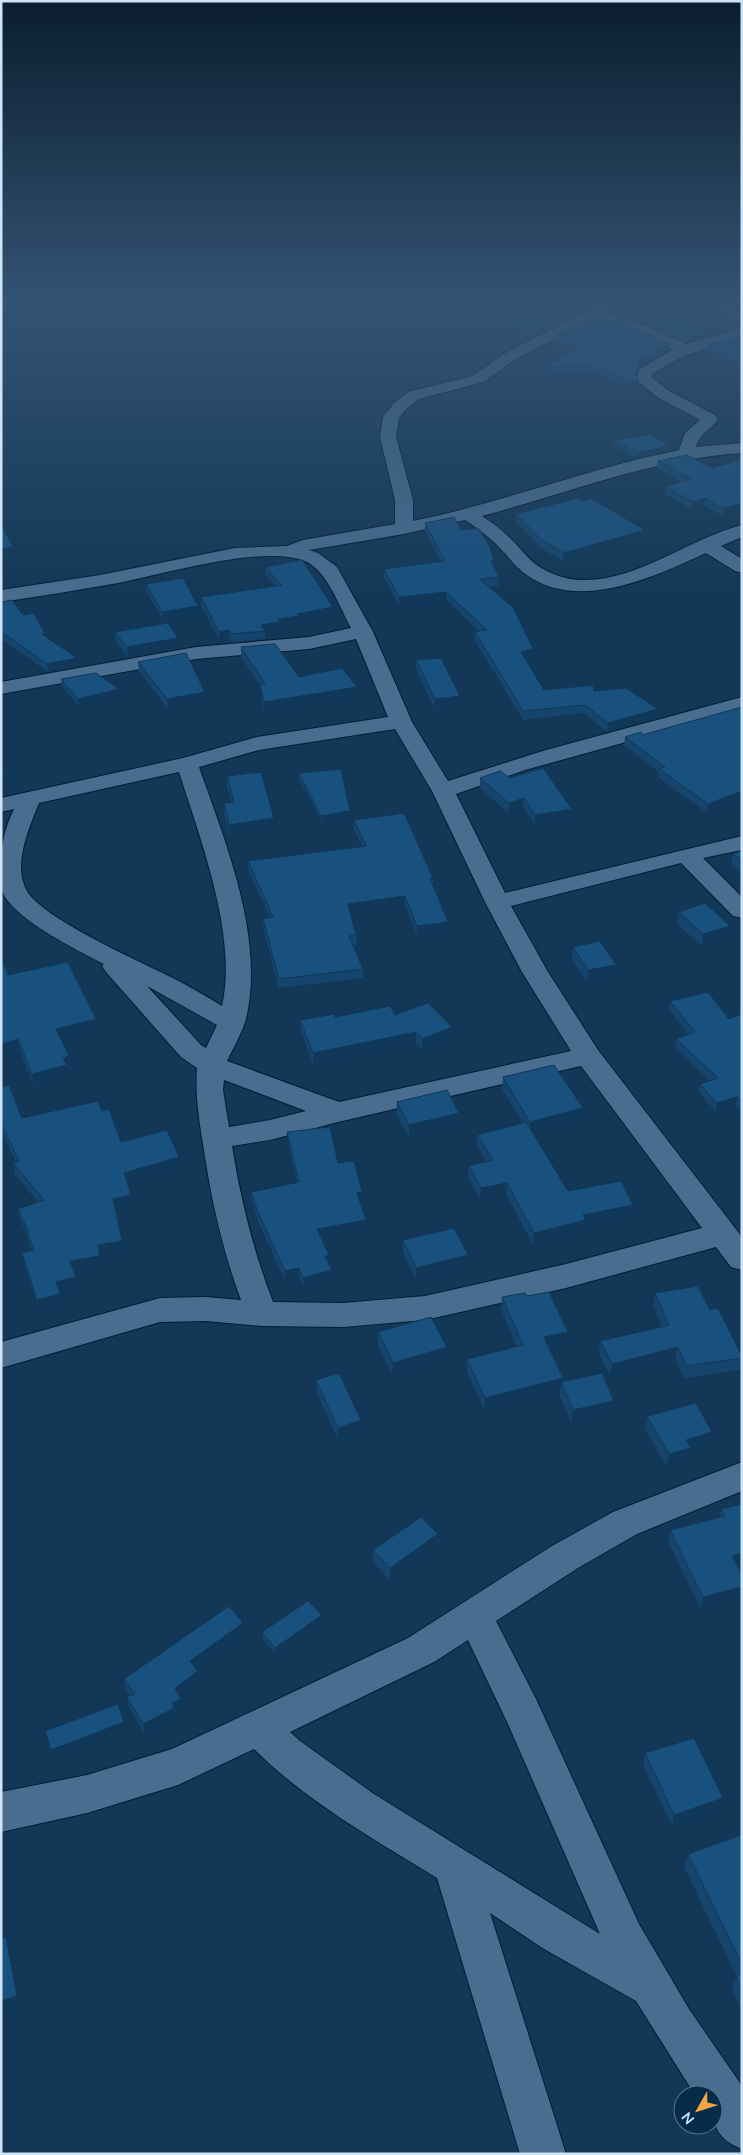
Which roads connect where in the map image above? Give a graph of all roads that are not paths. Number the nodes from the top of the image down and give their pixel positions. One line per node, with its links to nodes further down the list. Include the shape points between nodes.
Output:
1 (411, 398): 6 (street, via 391,417 388,437 404,500)
2 (672, 398): 4 (street, via 710,420 696,427)
3 (742, 448): 4 (street)
4 (687, 454): 5 (street)
5 (468, 514): 6 (street); 8 (street, via 499,537 534,572 556,582 573,585 602,583 636,574)
6 (404, 529): 9 (street)
7 (742, 530): 8 (street)
8 (707, 545): 10 (street)
9 (290, 551): 11 (street, via 247,552); 12 (street, via 306,553 328,567)
10 (742, 567)
11 (1, 596)
12 (363, 632): 13 (street, via 309,643 196,652); 15 (street)
13 (1, 688)
14 (742, 703): 17 (street, via 565,750)
15 (401, 722): 16 (street, via 285,738); 17 (street)
16 (187, 764): 18 (street); 25 (street, via 220,861 237,943 240,976)
17 (443, 790): 22 (street)
18 (29, 800): 19 (street); 24 (street, via 12,842 10,860 15,892 25,904 50,922)
19 (1, 805)
20 (742, 843): 21 (street)
21 (686, 855): 22 (street); 23 (street)
22 (497, 902): 26 (street, via 535,972)
23 (742, 911)
24 (107, 957): 25 (street); 27 (street, via 191,1051)
25 (232, 1022): 27 (street)
26 (588, 1056): 28 (street); 30 (street)
27 (211, 1065): 28 (street); 29 (street, via 209,1090)
28 (338, 1112): 29 (street, via 270,1130)
29 (217, 1139): 32 (street, via 227,1206)
30 (723, 1234): 31 (street); 32 (street, via 566,1276 425,1308 343,1315)
31 (742, 1259)
32 (262, 1314): 33 (street, via 205,1309 160,1310)
33 (1, 1355)
34 (742, 1476): 35 (street, via 625,1524 565,1557)
35 (476, 1617): 36 (street, via 421,1650); 39 (street, via 624,1938)
36 (260, 1728): 37 (street, via 178,1766 87,1794); 38 (street, via 316,1777)
37 (1, 1812)
38 (454, 1865): 39 (street, via 559,1934); 41 (street)
39 (650, 1985): 40 (street)
40 (742, 2126)
41 (543, 2154)

